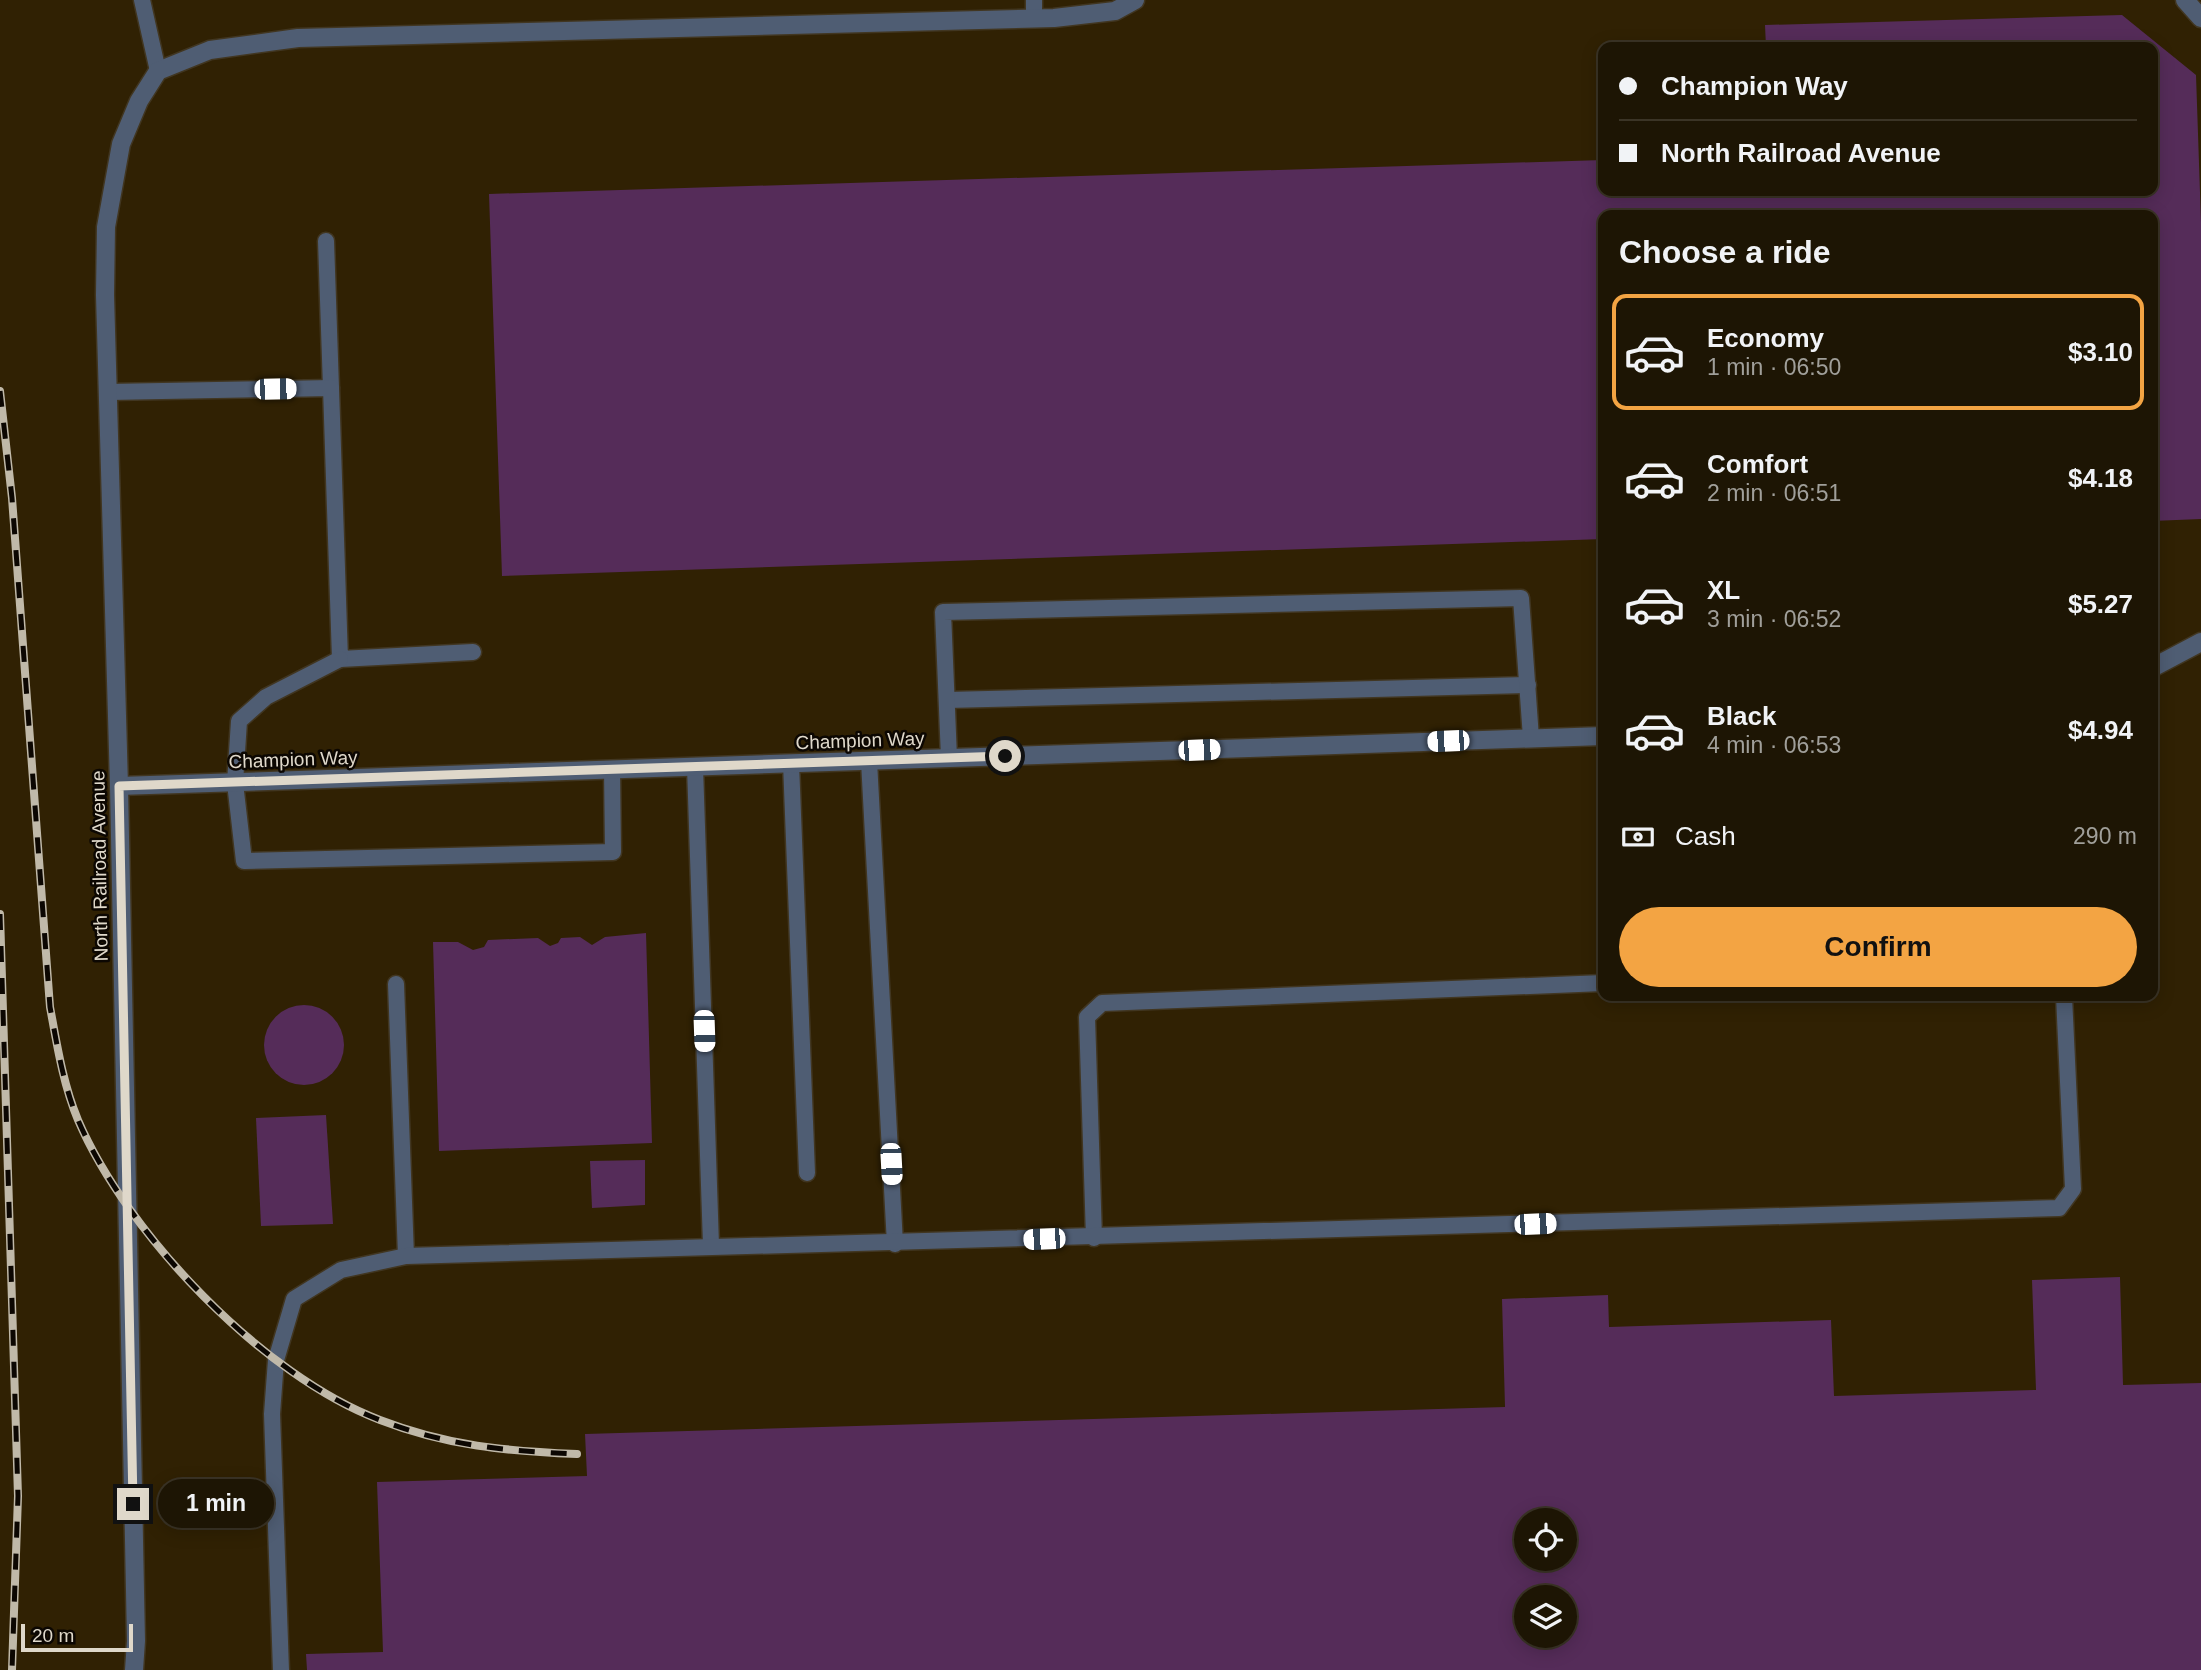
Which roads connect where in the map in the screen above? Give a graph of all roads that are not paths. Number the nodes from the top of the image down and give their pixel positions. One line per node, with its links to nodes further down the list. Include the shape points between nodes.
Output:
1 (142, 0): 7 (lane)
2 (1034, 0): 6 (lane)
3 (1135, 0): 6 (street, via 1115,11)
4 (2185, 0): 5 (street)
5 (2201, 18)
6 (1034, 19): 7 (street, via 298,38 210,50)
7 (158, 71): 10 (street, North Railroad Avenue, via 139,100 121,144 106,227)
8 (326, 241): 9 (lane)
9 (331, 388): 10 (lane); 13 (lane)
10 (109, 392): 25 (street, North Railroad Avenue)
11 (2201, 642): 14 (street)
12 (473, 652): 13 (lane)
13 (340, 659): 24 (lane, via 266,697 239,720)
14 (2158, 665)
15 (1528, 685): 16 (lane); 16 (lane, via 1521,598 943,612); 18 (lane)
16 (947, 701): 19 (lane)
17 (1598, 736): 18 (street, Champion Way)
18 (1531, 738): 19 (street, Champion Way)
19 (950, 758): 20 (street, Champion Way)
20 (870, 761): 21 (street, Champion Way); 31 (lane)
21 (791, 763): 22 (street, Champion Way); 29 (lane)
22 (695, 767): 23 (street, Champion Way); 32 (lane)
23 (612, 769): 24 (street, Champion Way); 24 (lane, via 613,852 244,861)
24 (235, 783): 25 (street, Champion Way)
25 (119, 786): 34 (street, North Railroad Avenue)
26 (1598, 983): 30 (lane, via 1102,1003 1087,1017)
27 (396, 984): 33 (lane)
28 (2064, 1001): 30 (lane, via 2073,1189 2059,1208)
29 (807, 1173)
30 (1094, 1238): 31 (lane)
31 (895, 1244): 32 (lane)
32 (711, 1245): 33 (lane)
33 (406, 1256): 35 (lane, via 341,1270 294,1299 276,1360 272,1414)
34 (134, 1670)
35 (281, 1670)

